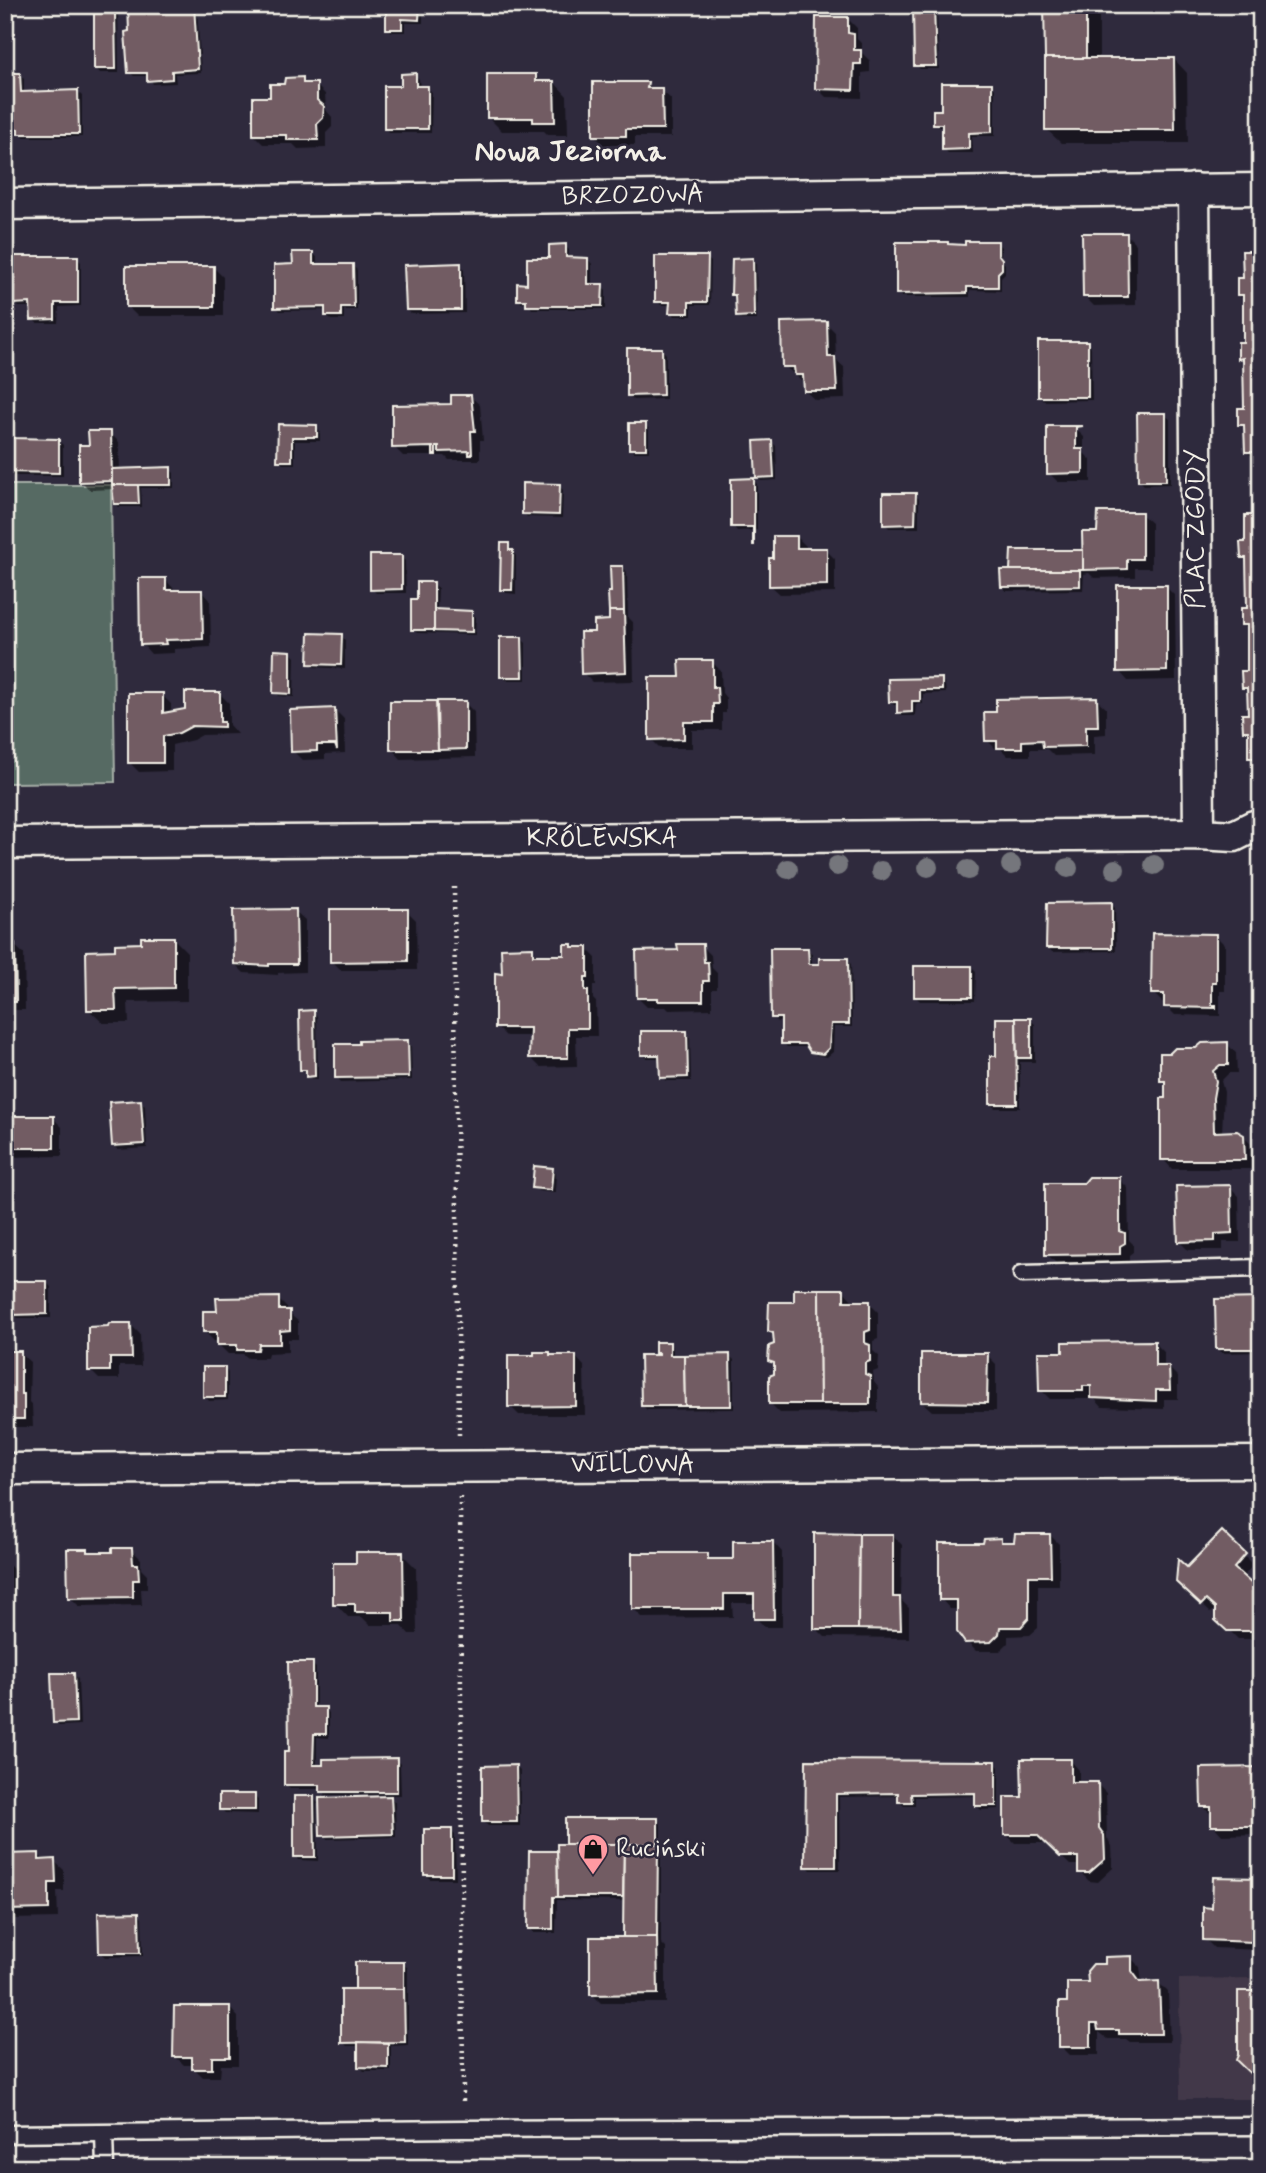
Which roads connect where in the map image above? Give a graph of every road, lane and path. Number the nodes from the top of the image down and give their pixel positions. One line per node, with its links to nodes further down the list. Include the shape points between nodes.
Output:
1 (1194, 189): 2 (street, BRZOZOWA); 3 (street, BRZOZOWA); 5 (street, PLAC ZGODY)
2 (1261, 189)
3 (5, 204)
4 (1247, 831): 5 (street); 7 (street, via 1252,849)
5 (1199, 834): 6 (street, KRÓLEWSKA)
6 (5, 843)
7 (1261, 850)
8 (454, 887): 12 (path)
9 (1261, 1268): 10 (lane)
10 (1023, 1274)
11 (1261, 1462): 12 (street, WILLOWA)
12 (460, 1465): 13 (street, WILLOWA); 15 (path)
13 (5, 1469)
14 (1261, 2126): 15 (lane)
15 (463, 2129): 17 (lane)
16 (5, 2134): 17 (lane)
17 (104, 2134): 18 (lane)
18 (105, 2168)

